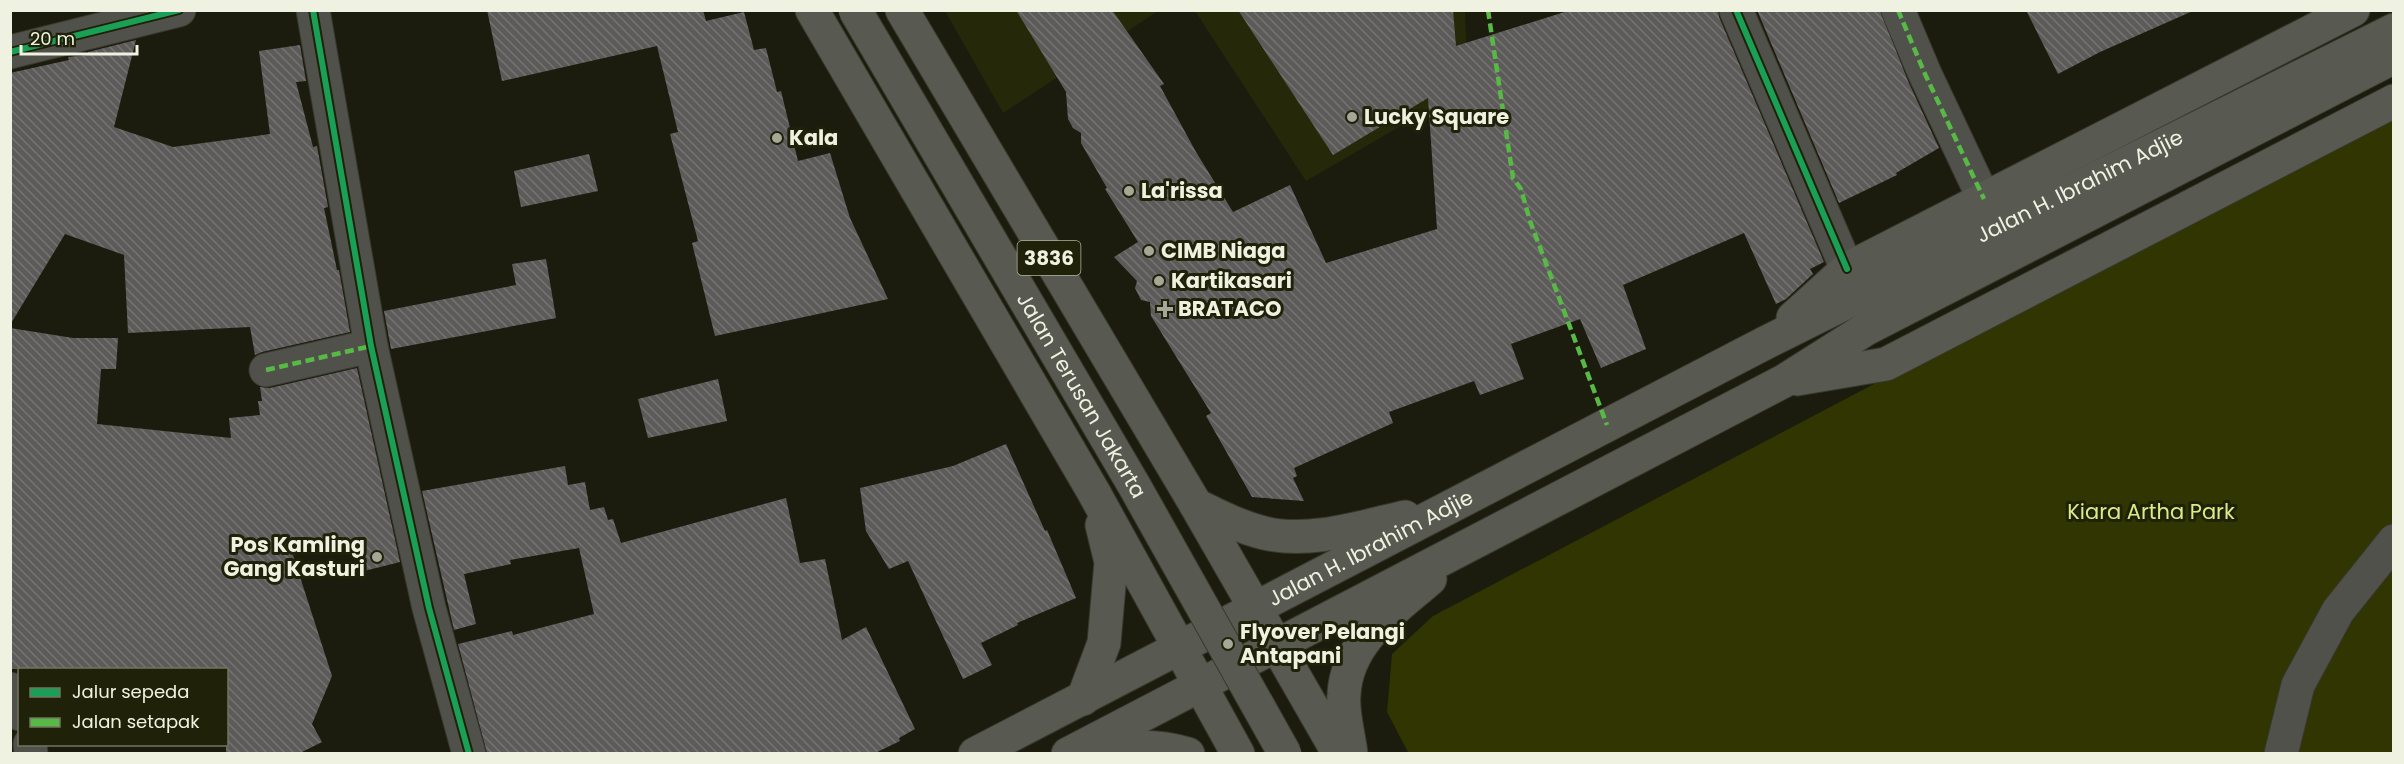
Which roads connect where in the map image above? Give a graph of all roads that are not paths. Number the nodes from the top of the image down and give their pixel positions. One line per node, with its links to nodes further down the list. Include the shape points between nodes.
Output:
1 (179, 10): 10 (street)
2 (313, 10): 16 (street)
3 (812, 10): 19 (main road, Jalan Terusan Jakarta)
4 (855, 10): 38 (main road, Jalan Terusan Jakarta, bridge, via 1135,487)
5 (902, 10): 21 (main road, Jalan Terusan Jakarta / 3836)
6 (1736, 10): 14 (street)
7 (1898, 10): 13 (street)
8 (2353, 10): 13 (main road, Jalan H. Ibrahim Adjie)
9 (2394, 30): 15 (main road, Jalan H. Ibrahim Adjie)
10 (10, 52)
11 (2394, 57): 18 (main road, Jalan H. Ibrahim Adjie, via 1866,329)
12 (2394, 102): 18 (main road, Jalan H. Ibrahim Adjie, via 1886,364)
13 (1984, 199): 14 (main road, Jalan H. Ibrahim Adjie)
14 (1847, 269): 15 (main road, Jalan H. Ibrahim Adjie)
15 (1765, 344): 20 (main road, Jalan H. Ibrahim Adjie)
16 (371, 346): 17 (street); 32 (street, via 429,608)
17 (266, 370)
18 (1784, 381): 23 (main road, Jalan H. Ibrahim Adjie)
19 (1093, 492): 24 (main road, Jalan Terusan Jakarta); 30 (main road, via 1111,562 1104,643)
20 (1451, 506): 21 (main road, via 1302,537 1266,534); 25 (main road, Jalan H. Ibrahim Adjie)
21 (1203, 518): 24 (main road, via 1200,549 1185,561 1165,566 1145,563); 25 (main road, Jalan Terusan Jakarta / 3836)
22 (2394, 541): 41 (street, via 2338,611 2298,685)
23 (1472, 543): 26 (main road, Jalan H. Ibrahim Adjie); 40 (main road, via 1374,627 1358,648 1349,665 1344,695)
24 (1128, 553): 27 (main road, Jalan Terusan Jakarta)
25 (1255, 608): 26 (main road, Jalan Terusan Jakarta); 27 (main road, Jalan H. Ibrahim Adjie)
26 (1278, 644): 28 (main road, Jalan H. Ibrahim Adjie); 39 (main road, Jalan Terusan Jakarta)
27 (1179, 649): 28 (main road, Jalan Terusan Jakarta); 30 (main road, Jalan H. Ibrahim Adjie)
28 (1199, 686): 34 (main road, Jalan H. Ibrahim Adjie); 37 (main road, Jalan Terusan Jakarta)
29 (10, 689): 31 (street)
30 (1083, 699): 33 (main road, Jalan H. Ibrahim Adjie)
31 (18, 709)
32 (469, 753)
33 (975, 753)
34 (1068, 753)
35 (1090, 753): 36 (main road, via 1139,747)
36 (1188, 753)
37 (1238, 753)
38 (1285, 753)
39 (1340, 753)
40 (1351, 753)
41 (2281, 753)

